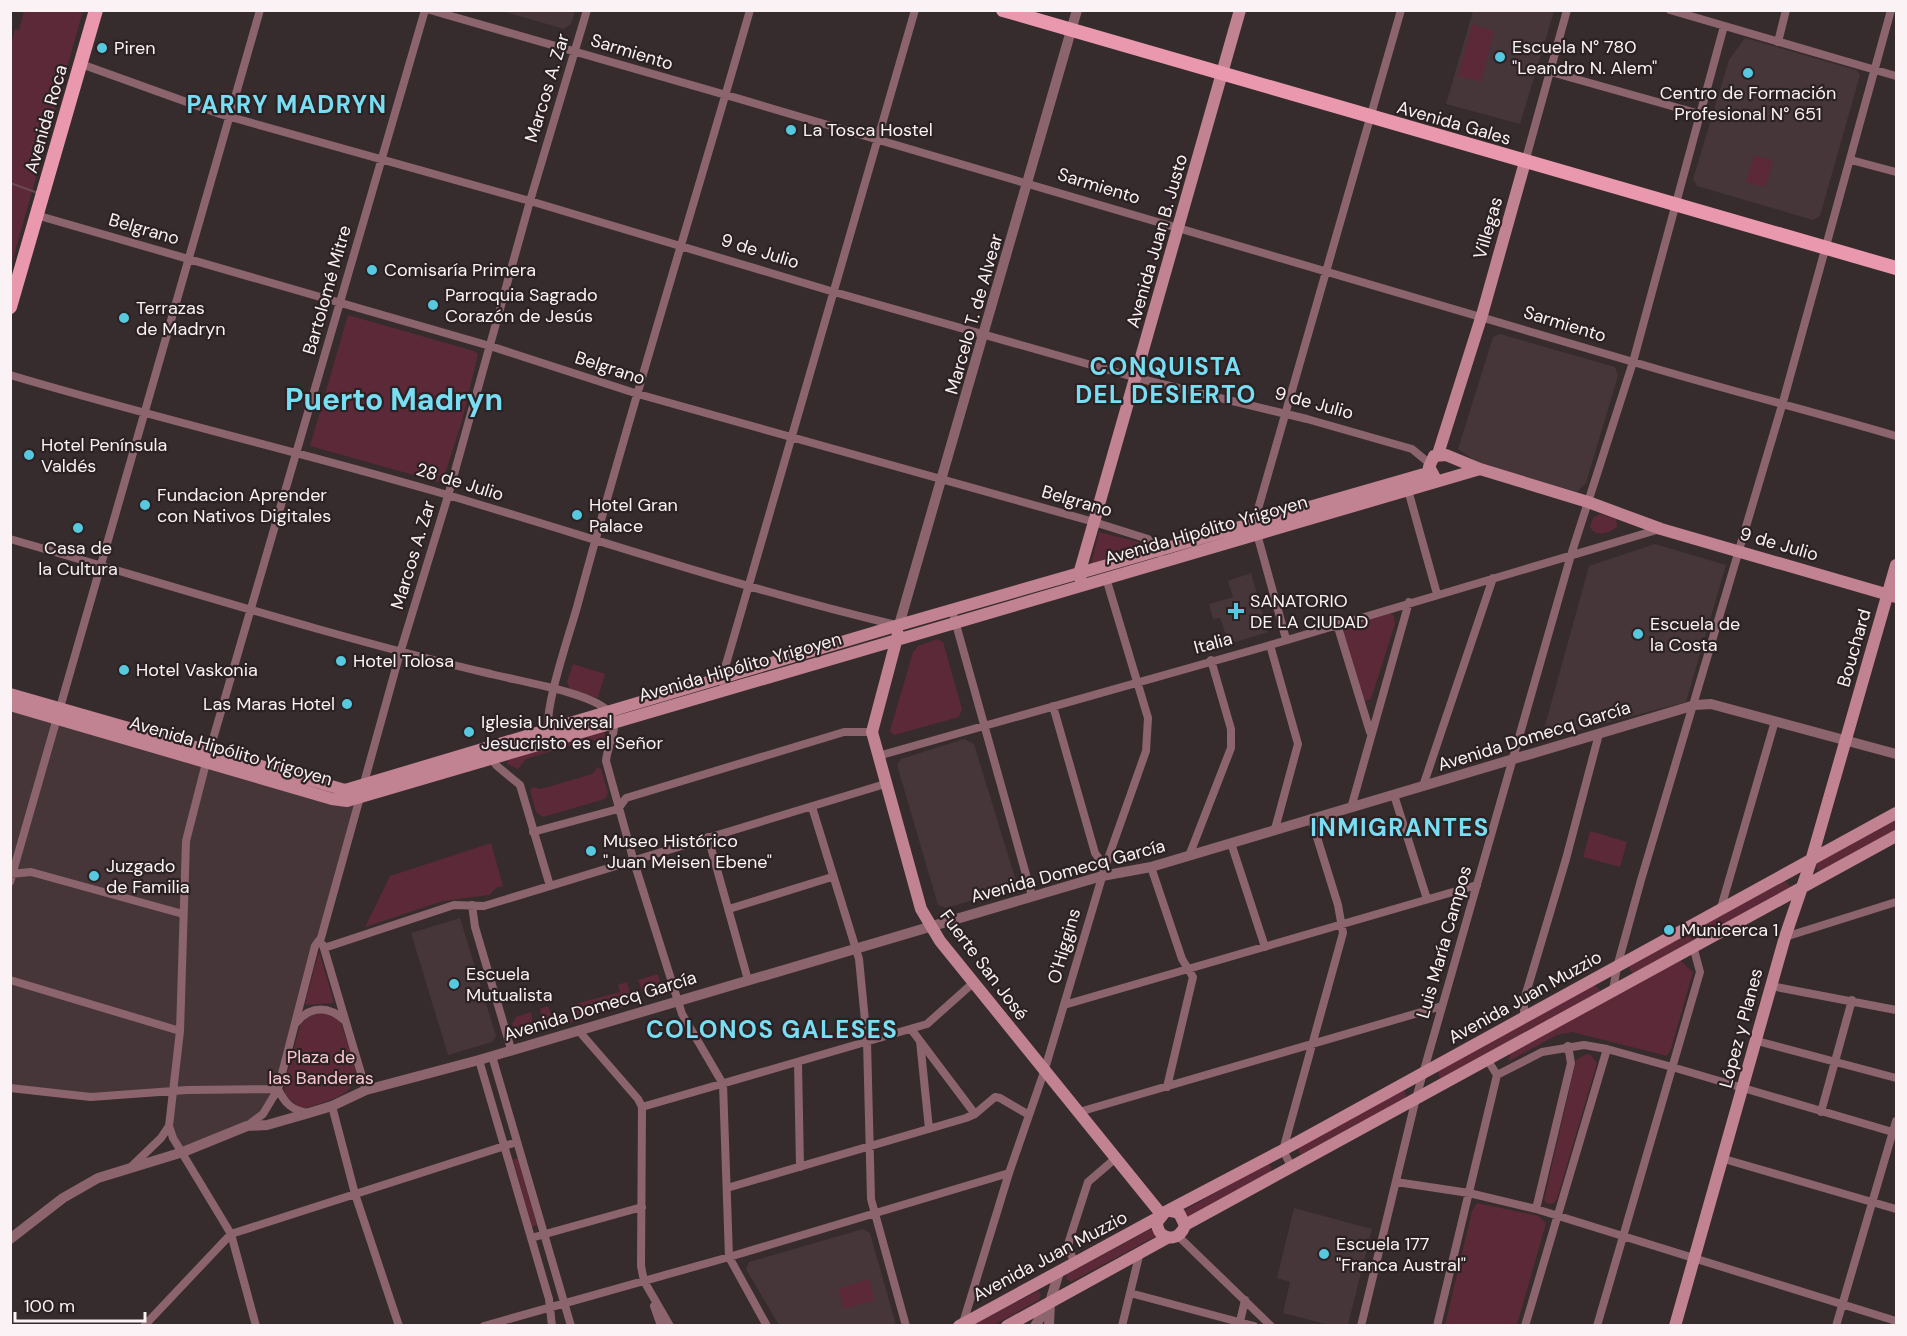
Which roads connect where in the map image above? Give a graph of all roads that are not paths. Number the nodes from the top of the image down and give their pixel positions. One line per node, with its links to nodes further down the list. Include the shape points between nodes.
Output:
1 (96, 10): 20 (main road, Avenida Roca)
2 (260, 10): 27 (street)
3 (425, 10): 30 (street, Bartolomé Mitre)
4 (430, 10): 19 (street, Sarmiento)
5 (587, 10): 19 (street, Marcos A. Zar)
6 (750, 10): 25 (street)
7 (915, 10): 29 (street)
8 (1003, 10): 17 (main road, Avenida Gales)
9 (1077, 10): 17 (street, Marcelo T. de Alvear)
10 (1240, 10): 23 (main road, Avenida Juan B. Justo)
11 (1401, 10): 28 (street)
12 (1567, 10): 22 (street, Villegas)
13 (1786, 10): 18 (street)
14 (1891, 10): 21 (street)
15 (1673, 11): 16 (street)
16 (1724, 26): 18 (street); 26 (street, Luis María Campos)
17 (1072, 31): 23 (main road, Avenida Gales); 34 (street, Marcelo T. de Alvear)
18 (1778, 42): 21 (street)
19 (574, 51): 25 (street, Sarmiento); 35 (street, Marcos A. Zar)
20 (81, 64): 27 (street, 9 de Julio); 37 (main road, Avenida Roca)
21 (1875, 70): 24 (street); 31 (street)
22 (1551, 72): 26 (street); 32 (street, Villegas)
23 (1223, 75): 28 (main road, Avenida Gales); 38 (main road, Avenida Juan B. Justo)
24 (1896, 76)
25 (725, 97): 29 (street, Sarmiento); 39 (street)
26 (1700, 114): 36 (street, Luis María Campos)
27 (229, 117): 30 (street, 9 de Julio); 41 (street)
28 (1369, 117): 32 (main road, Avenida Gales); 43 (street)
29 (876, 140): 34 (street, Sarmiento); 44 (street)
30 (382, 160): 35 (street, 9 de Julio); 45 (street, Bartolomé Mitre)
31 (1851, 160): 33 (street); 40 (street)
32 (1525, 162): 36 (main road, Avenida Gales); 47 (main road, Villegas)
33 (1896, 172)
34 (1029, 182): 38 (street, Sarmiento); 48 (street, Marcelo T. de Alvear)
35 (530, 201): 39 (street, 9 de Julio); 49 (street, Marcos A. Zar)
36 (1676, 205): 40 (main road, Avenida Gales); 50 (street, Luis María Campos)
37 (36, 215): 41 (street, Belgrano); 46 (main road, Avenida Roca)
38 (1179, 227): 43 (street, Sarmiento); 52 (main road, Avenida Juan B. Justo)
39 (682, 246): 44 (street, 9 de Julio); 53 (street)
40 (1826, 249): 42 (main road, Avenida Gales); 54 (street)
41 (189, 260): 45 (street, Belgrano); 55 (street)
42 (1896, 268)
43 (1329, 271): 47 (street, Sarmiento); 56 (street)
44 (834, 292): 48 (street, 9 de Julio); 58 (street)
45 (341, 303): 49 (street, Belgrano); 59 (street, Bartolomé Mitre)
46 (10, 307)
47 (1482, 315): 50 (street, Sarmiento); 60 (main road, Villegas)
48 (986, 333): 52 (street, 9 de Julio); 63 (street, Marcelo T. de Alvear)
49 (490, 346): 53 (street, Belgrano); 65 (street, Marcos A. Zar)
50 (1633, 362): 54 (street, Sarmiento); 66 (street, Luis María Campos)
51 (10, 375): 55 (street, 28 de Julio)
52 (1137, 378): 56 (street, 9 de Julio); 67 (main road, Avenida Juan B. Justo)
53 (638, 394): 58 (street, Belgrano); 71 (street)
54 (1783, 402): 57 (street, Sarmiento); 72 (street)
55 (143, 414): 59 (street, 28 de Julio); 75 (street)
56 (1287, 414): 60 (street, 9 de Julio, via 1412,449); 68 (street)
57 (1896, 436)
58 (793, 439): 63 (street, Belgrano); 80 (street)
59 (297, 452): 65 (street, 28 de Julio); 84 (street, Bartolomé Mitre)
60 (1437, 462): 61 (main road, 9 de Julio); 62 (main road, via 1436,477); 62 (main road, Villegas, via 1454,468); 68 (main road, Avenida Hipólito Yrigoyen)
61 (1480, 469): 62 (main road); 66 (main road, 9 de Julio)
62 (1446, 478): 64 (main road, Avenida Hipólito Yrigoyen)
63 (942, 479): 67 (street, Belgrano); 87 (street, Marcelo T. de Alvear)
64 (1408, 490): 68 (main road, Avenida Hipólito Yrigoyen); 81 (street)
65 (448, 495): 71 (street, 28 de Julio); 91 (street, Marcos A. Zar)
66 (1588, 502): 69 (main road, 9 de Julio); 73 (street, Luis María Campos)
67 (1094, 522): 74 (street, Belgrano, via 1148,539); 79 (main road, Avenida Juan B. Justo)
68 (1256, 528): 74 (main road, Avenida Hipólito Yrigoyen); 88 (street)
69 (1661, 529): 72 (main road, 9 de Julio); 73 (street, Italia)
70 (10, 539): 75 (street)
71 (595, 541): 80 (street, 28 de Julio); 95 (street)
72 (1739, 552): 82 (main road, 9 de Julio); 98 (street)
73 (1571, 555): 78 (street, Italia); 114 (street, Luis María Campos)
74 (1161, 556): 77 (main road, Avenida Hipólito Yrigoyen); 79 (main road, Avenida Hipólito Yrigoyen)
75 (99, 565): 84 (street); 100 (street)
76 (1896, 565): 82 (main road, Bouchard)
77 (1106, 578): 79 (main road, Avenida Hipólito Yrigoyen); 93 (street, O'Higgins)
78 (1493, 578): 81 (street, Italia); 117 (street)
79 (1080, 579): 85 (main road, Avenida Hipólito Yrigoyen)
80 (750, 589): 87 (street, 28 de Julio); 94 (street)
81 (1437, 594): 83 (street, Italia)
82 (1892, 596): 108 (main road, Bouchard)
83 (1410, 602): 86 (street, Italia); 106 (street)
84 (252, 610): 91 (street); 113 (street, Bartolomé Mitre)
85 (954, 616): 87 (main road, Avenida Hipólito Yrigoyen); 89 (main road, Avenida Hipólito Yrigoyen); 103 (street)
86 (1337, 624): 88 (street, Italia); 106 (street)
87 (899, 625): 89 (main road, Fuerte San José); 94 (main road, Avenida Hipólito Yrigoyen)
88 (1286, 639): 90 (street, Italia)
89 (897, 640): 94 (main road, Avenida Hipólito Yrigoyen); 105 (main road, Fuerte San José)
90 (1270, 645): 92 (street, Italia); 125 (street, via 1298,744)
91 (400, 653): 95 (street); 115 (street, Marcos A. Zar)
92 (1211, 660): 93 (street, Italia); 130 (street, via 1232,738)
93 (1138, 681): 99 (street, Italia); 134 (street, O'Higgins, via 1148,718 1148,743)
94 (724, 684): 101 (main road, Avenida Hipólito Yrigoyen)
95 (554, 690): 101 (street, via 598,703); 104 (street)
96 (10, 694): 100 (main road, Avenida Hipólito Yrigoyen)
97 (10, 705): 100 (main road, Avenida Hipólito Yrigoyen)
98 (1695, 705): 102 (street, Avenida Domecq García, via 1711,704); 107 (street, Avenida Domecq García); 157 (street)
99 (1053, 706): 103 (street, Italia); 134 (street, via 1095,853)
100 (59, 714): 113 (main road, Avenida Hipólito Yrigoyen); 135 (street)
101 (611, 717): 104 (main road, Avenida Hipólito Yrigoyen); 109 (main road, Avenida Hipólito Yrigoyen); 122 (street, via 614,733 606,760)
102 (1775, 721): 108 (street, Avenida Domecq García); 146 (street)
103 (983, 726): 112 (street, Italia); 140 (street)
104 (547, 729): 109 (street); 110 (main road, Avenida Hipólito Yrigoyen)
105 (872, 732): 112 (main road, Fuerte San José); 122 (street, via 844,732 626,798)
106 (1370, 733): 121 (street)
107 (1599, 734): 114 (street, Avenida Domecq García); 169 (street, via 1524,1000)
108 (1846, 741): 111 (street, Avenida Domecq García); 131 (main road, López y Planes)
109 (551, 742): 110 (main road, Avenida Hipólito Yrigoyen)
110 (490, 753): 115 (main road, Avenida Hipólito Yrigoyen); 119 (main road, Avenida Hipólito Yrigoyen); 126 (street, via 520,786)
111 (1896, 754)
112 (878, 756): 116 (main road, Fuerte San José)
113 (208, 757): 115 (main road, Avenida Hipólito Yrigoyen, via 345,790); 119 (main road, Avenida Hipólito Yrigoyen, via 332,799 347,801); 147 (street, Bartolomé Mitre, via 186,841)
114 (1513, 760): 117 (street, Avenida Domecq García); 137 (street, Luis María Campos)
115 (366, 783): 119 (street, Marcos A. Zar)
116 (885, 784): 120 (street); 150 (main road, Fuerte San José)
117 (1423, 786): 118 (street, Avenida Domecq García)
118 (1394, 795): 121 (street, Avenida Domecq García); 141 (street)
119 (360, 797): 152 (street, Marcos A. Zar)
120 (812, 807): 128 (street); 136 (street)
121 (1351, 808): 124 (street, Avenida Domecq García)
122 (618, 809): 126 (street); 132 (street)
123 (1896, 813): 131 (main road, Avenida Juan Muzzio)
124 (1311, 818): 125 (street, Avenida Domecq García); 149 (street)
125 (1275, 829): 129 (street, Avenida Domecq García)
126 (533, 832): 138 (street)
127 (1896, 836): 139 (main road, Avenida Juan Muzzio)
128 (708, 837): 132 (street); 145 (street)
129 (1231, 843): 130 (street, Avenida Domecq García); 155 (street)
130 (1189, 856): 133 (street, Avenida Domecq García)
131 (1811, 861): 139 (main road, López y Planes); 146 (main road, Avenida Juan Muzzio)
132 (634, 862): 138 (street); 164 (street)
133 (1151, 867): 134 (street, Avenida Domecq García); 158 (street, via 1182,958)
134 (1104, 871): 140 (street, Avenida Domecq García); 166 (street, O'Higgins)
135 (11, 877): 147 (street, via 31,872)
136 (832, 877): 145 (street); 154 (street)
137 (1477, 885): 141 (street); 167 (street, Luis María Campos)
138 (549, 886): 143 (street, via 484,906)
139 (1802, 888): 144 (main road, Avenida Juan Muzzio); 148 (main road, López y Planes)
140 (1032, 896): 150 (street, Avenida Domecq García)
141 (1427, 899): 149 (street)
142 (1896, 902): 151 (street)
143 (472, 905): 156 (street, via 454,905); 180 (street)
144 (1767, 906): 148 (main road, via 1784,912); 153 (main road, Avenida Juan Muzzio)
145 (729, 909): 160 (street)
146 (1720, 911): 157 (main road, Avenida Juan Muzzio)
147 (183, 915): 174 (street, Bartolomé Mitre)
148 (1790, 922): 151 (main road, López y Planes)
149 (1342, 924): 155 (street); 178 (street, via 1341,944)
150 (929, 926): 154 (street, Avenida Domecq García); 161 (main road, Fuerte San José)
151 (1785, 937): 162 (main road, López y Planes)
152 (321, 938): 156 (street); 171 (street, Marcos A. Zar, via 315,946)
153 (1693, 946): 163 (main road, Avenida Juan Muzzio); 187 (street, via 1700,972)
154 (855, 947): 160 (street, Avenida Domecq García); 175 (street)
155 (1265, 947): 158 (street)
156 (324, 948): 170 (street)
157 (1617, 967): 163 (street); 169 (main road, Avenida Juan Muzzio)
158 (1190, 968): 166 (street); 193 (street, via 1193,977 1189,999)
159 (10, 980): 174 (street)
160 (748, 980): 164 (street, Avenida Domecq García)
161 (974, 983): 172 (street, via 927,1024); 188 (main road, Fuerte San José)
162 (1771, 986): 165 (street); 177 (main road, López y Planes)
163 (1613, 990): 183 (main road, Avenida Juan Muzzio)
164 (677, 1000): 173 (street, Avenida Domecq García); 192 (street)
165 (1852, 1000): 168 (street); 185 (street)
166 (1064, 1005): 188 (street, O'Higgins)
167 (1442, 1006): 178 (street); 189 (street, Luis María Campos)
168 (1896, 1010)
169 (1524, 1018): 189 (main road, Avenida Juan Muzzio)
170 (346, 1021): 171 (street, via 317,1009); 198 (street)
171 (295, 1024): 195 (street)
172 (911, 1029): 175 (street); 176 (street)
173 (578, 1030): 180 (street, Avenida Domecq García); 201 (street)
174 (180, 1031): 197 (street, Bartolomé Mitre)
175 (867, 1041): 186 (street); 214 (street)
176 (920, 1041): 205 (street); 210 (street)
177 (1757, 1041): 185 (street); 196 (main road, López y Planes)
178 (1313, 1044): 193 (street); 215 (street)
179 (1568, 1046): 181 (street); 190 (street, via 1542,1052); 229 (street, via 1571,1063)
180 (512, 1049): 182 (street, Avenida Domecq García)
181 (1607, 1049): 187 (street); 233 (street)
182 (492, 1056): 184 (street, Avenida Domecq García); 212 (street)
183 (1487, 1059): 190 (street); 199 (main road, Avenida Juan Muzzio)
184 (479, 1060): 198 (street, Avenida Domecq García); 213 (street)
185 (1836, 1061): 191 (street); 203 (street)
186 (798, 1063): 192 (street); 220 (street)
187 (1672, 1067): 196 (street); 237 (street)
188 (1044, 1072): 202 (main road, Fuerte San José); 206 (street, O'Higgins)
189 (1424, 1072): 199 (street, Luis María Campos); 215 (main road, Avenida Juan Muzzio)
190 (1497, 1075): 225 (street)
191 (1896, 1078)
192 (723, 1084): 201 (street); 224 (street)
193 (1167, 1087): 202 (street)
194 (10, 1088): 197 (street, via 91,1097)
195 (278, 1089): 197 (street); 204 (street, via 291,1108); 209 (street, via 263,1114)
196 (1743, 1089): 203 (street); 218 (main road, López y Planes)
197 (174, 1090): 208 (street, Bartolomé Mitre)
198 (366, 1090): 200 (street, Avenida Domecq García)
199 (1416, 1098): 219 (main road, Avenida Juan Muzzio); 223 (street, Luis María Campos)
200 (332, 1106): 204 (street, Avenida Domecq García); 226 (street)
201 (642, 1107): 228 (street)
202 (1078, 1112): 217 (main road, Fuerte San José)
203 (1821, 1112): 211 (street)
204 (309, 1113): 209 (street, Avenida Domecq García, via 267,1125)
205 (975, 1114): 206 (street, via 994,1097); 210 (street)
206 (1029, 1115): 222 (street, O'Higgins)
207 (1896, 1121): 211 (street)
208 (169, 1126): 216 (street, via 172,1138); 221 (street, via 148,1152)
209 (247, 1126): 216 (street, Avenida Domecq García)
210 (929, 1129): 214 (street)
211 (1895, 1133): 227 (street)
212 (518, 1142): 213 (street); 236 (street)
213 (504, 1146): 226 (street); 239 (street)
214 (872, 1146): 220 (street); 231 (street)
215 (1283, 1150): 219 (street); 232 (main road, Avenida Juan Muzzio)
216 (183, 1152): 221 (street, Avenida Domecq García); 235 (street)
217 (1117, 1157): 232 (main road, Fuerte San José); 244 (street, via 1088,1182 1069,1241)
218 (1724, 1159): 227 (street); 243 (main road, López y Planes)
219 (1291, 1166): 234 (main road, Avenida Juan Muzzio)
220 (800, 1167): 224 (street)
221 (126, 1170): 240 (street, Avenida Domecq García, via 79,1188)
222 (1009, 1173): 231 (street); 255 (street, O'Higgins)
223 (1396, 1182): 225 (street); 272 (street, Luis María Campos)
224 (727, 1188): 242 (street)
225 (1469, 1193): 229 (street); 273 (street)
226 (355, 1194): 235 (street); 258 (street)
227 (1872, 1202): 230 (street); 251 (street)
228 (642, 1207): 236 (street); 246 (street)
229 (1536, 1209): 233 (street)
230 (1896, 1209)
231 (874, 1214): 242 (street); 265 (street)
232 (1163, 1214): 234 (main road, via 1179,1213); 238 (main road, via 1158,1231); 244 (main road, Avenida Juan Muzzio)
233 (1557, 1215): 237 (street); 274 (street)
234 (1185, 1225): 238 (main road)
235 (231, 1234): 254 (street); 257 (street)
236 (544, 1234): 239 (street); 250 (street)
237 (1623, 1235): 243 (street); 275 (street)
238 (1173, 1237): 241 (main road); 248 (street)
239 (531, 1238): 252 (street)
240 (10, 1239)
241 (1140, 1252): 247 (street); 249 (main road)
242 (729, 1257): 246 (street); 264 (street)
243 (1694, 1259): 251 (street); 276 (main road, López y Planes)
244 (1075, 1263): 245 (main road, Avenida Juan Muzzio)
245 (1059, 1272): 249 (street); 255 (main road, Avenida Juan Muzzio)
246 (644, 1281): 250 (street); 262 (street); 263 (street)
247 (1130, 1293): 256 (street); 269 (street)
248 (1245, 1300): 256 (street); 271 (street)
249 (1050, 1302): 266 (main road); 267 (street); 268 (street)
250 (564, 1304): 252 (street); 261 (street)
251 (1842, 1305): 253 (street); 277 (street)
252 (549, 1307): 259 (street); 260 (street)
253 (1896, 1321)
254 (149, 1324)
255 (961, 1324)
256 (1239, 1324): 270 (street)
257 (256, 1326)
258 (399, 1326)
259 (484, 1326)
260 (552, 1326)
261 (571, 1326)
262 (661, 1326)
263 (670, 1326)
264 (767, 1326)
265 (906, 1326)
266 (1007, 1326)
267 (1035, 1326)
268 (1049, 1326)
269 (1122, 1326)
270 (1254, 1326)
271 (1271, 1326)
272 (1361, 1326)
273 (1437, 1326)
274 (1525, 1326)
275 (1597, 1326)
276 (1675, 1326)
277 (1836, 1326)

